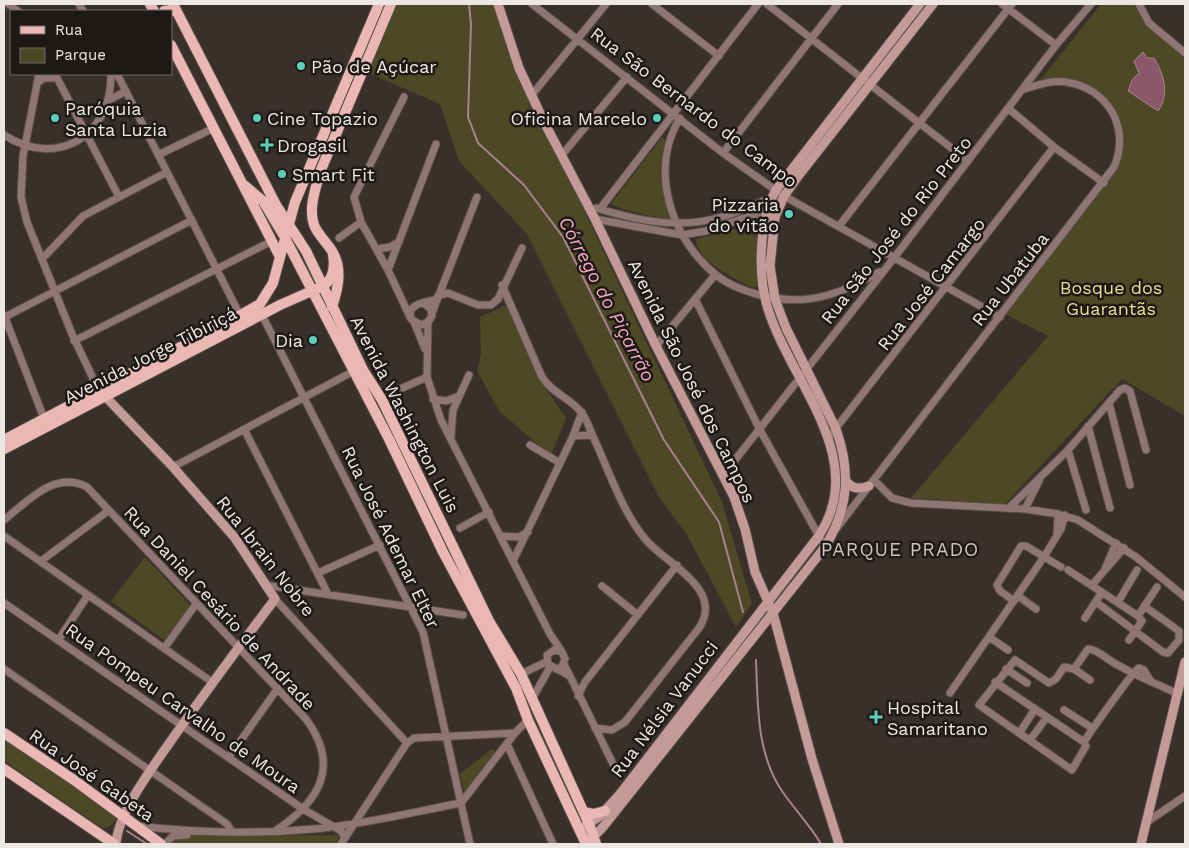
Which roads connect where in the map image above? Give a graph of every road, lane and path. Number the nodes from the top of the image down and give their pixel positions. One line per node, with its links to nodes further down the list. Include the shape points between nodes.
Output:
1 (379, 4): 57 (main road, Avenida Jorge Tibiriçá)
2 (391, 4): 59 (main road, via 320,172)
3 (498, 4): 32 (main road, Avenida São José dos Campos)
4 (532, 4): 17 (street, Rua São Bernardo do Campo)
5 (606, 4): 17 (street)
6 (652, 4): 21 (street)
7 (758, 4): 21 (street)
8 (767, 4): 16 (street)
9 (838, 4): 16 (street)
10 (920, 4): 27 (main road, Rua Nélsia Vanucci)
11 (933, 4): 29 (main road, Rua Nélsia Vanucci)
12 (1091, 4): 18 (street, Rua São José do Rio Preto)
13 (1139, 4): 20 (street, via 1149,23)
14 (1007, 5): 18 (street); 37 (street)
15 (175, 8): 40 (main road, Avenida Washington Luis)
16 (811, 37): 27 (street); 46 (street)
17 (578, 38): 26 (street, Rua São Bernardo do Campo); 32 (street)
18 (1056, 46): 30 (street, Rua São José do Rio Preto)
19 (172, 48): 38 (main road, Avenida Washington Luis)
20 (1185, 53)
21 (718, 56): 36 (street)
22 (39, 75): 28 (street)
23 (111, 75): 34 (street)
24 (118, 75): 31 (street)
25 (56, 76): 28 (street); 41 (street)
26 (627, 77): 36 (street, Rua São Bernardo do Campo); 48 (street)
27 (862, 78): 29 (street); 53 (main road, Rua Nélsia Vanucci)
28 (37, 83): 44 (street)
29 (870, 84): 37 (street); 55 (main road, Rua Nélsia Vanucci)
30 (1024, 89): 35 (street, Rua São José do Rio Preto); 51 (street, Rua Ubatuba, via 1064,82 1089,89 1108,104 1117,121 1120,141 1117,161)
31 (126, 91): 34 (street); 47 (street)
32 (531, 96): 48 (main road, Avenida São José dos Campos)
33 (404, 97): 65 (street, via 356,190 354,204)
34 (109, 100): 41 (street, via 98,124)
35 (1009, 109): 45 (street); 49 (street, Rua São José do Rio Preto)
36 (677, 115): 46 (street, Rua São Bernardo do Campo); 61 (street); 67 (street, via 668,143 665,178)
37 (919, 122): 49 (street); 68 (street)
38 (214, 128): 42 (main road, Avenida Washington Luis); 47 (street)
39 (4, 135): 44 (street)
40 (241, 135): 42 (main road, via 234,144); 58 (main road, Avenida Washington Luis)
41 (87, 136): 44 (street, via 61,147); 54 (street)
42 (223, 144): 52 (main road, Avenida Washington Luis)
43 (436, 144): 73 (street)
44 (25, 146): 80 (street, via 21,197)
45 (1054, 147): 51 (street); 90 (street, Rua José Camargo)
46 (723, 153): 53 (street, Rua São Bernardo do Campo)
47 (158, 155): 50 (street)
48 (561, 156): 60 (main road, Avenida São José dos Campos)
49 (968, 161): 79 (street, Rua São José do Rio Preto)
50 (167, 172): 54 (street); 64 (street)
51 (1104, 183): 106 (street, Rua Ubatuba)
52 (244, 186): 70 (main road, Avenida Washington Luis, via 263,201); 72 (main road)
53 (774, 194): 55 (street, Rua São Bernardo do Campo); 62 (main road, Rua Nélsia Vanucci); 67 (street, via 726,216)
54 (119, 196): 80 (street, via 83,216)
55 (784, 196): 68 (street, Rua São Bernardo do Campo); 96 (main road, Rua Nélsia Vanucci, via 775,217 771,246 770,276)
56 (477, 197): 87 (street)
57 (296, 202): 58 (main road, via 288,207); 59 (main road, via 304,209); 66 (main road, Avenida Jorge Tibiriçá)
58 (276, 205): 66 (main road, Avenida Washington Luis)
59 (312, 206): 77 (main road, via 314,224)
60 (588, 206): 61 (street); 63 (main road, Avenida São José dos Campos)
61 (600, 209): 67 (street, via 653,223)
62 (768, 210): 69 (street, via 706,231); 94 (main road, Rua Nélsia Vanucci, via 762,250)
63 (595, 219): 69 (street); 110 (main road, Avenida São José dos Campos)
64 (192, 220): 81 (street); 91 (street)
65 (360, 222): 71 (street); 76 (street)
66 (288, 223): 70 (main road, Avenida Jorge Tibiriçá); 84 (main road, Avenida Washington Luis)
67 (676, 225): 69 (street)
68 (839, 226): 79 (street, Rua São Bernardo do Campo)
69 (682, 235): 85 (street)
70 (284, 236): 74 (main road, Avenida Washington Luis); 78 (main road, Avenida Jorge Tibiriçá)
71 (339, 238)
72 (272, 241): 78 (main road); 81 (street)
73 (399, 241): 76 (street, via 390,247); 82 (street)
74 (290, 247): 84 (main road, via 298,245); 92 (main road, Avenida Washington Luis)
75 (522, 248): 88 (street)
76 (377, 249): 82 (street)
77 (333, 255): 89 (main road, via 333,274); 101 (main road, via 339,276)
78 (280, 257): 86 (main road, Avenida Jorge Tibiriçá)
79 (894, 258): 83 (street, Rua São José do Rio Preto); 90 (street, Rua São Bernardo do Campo)
80 (42, 259): 91 (street)
81 (216, 269): 105 (street); 109 (street)
82 (388, 270): 98 (street)
83 (884, 270): 96 (street, via 828,296 801,300); 112 (street, Rua São José do Rio Preto)
84 (318, 275): 89 (main road, Avenida Washington Luis)
85 (715, 275): 94 (street); 97 (street)
86 (273, 283): 100 (main road); 105 (main road, Avenida Jorge Tibiriçá, via 260,304)
87 (442, 283): 93 (street); 95 (street)
88 (502, 285): 93 (street, via 498,299 486,306); 123 (street, via 548,386)
89 (323, 286): 92 (main road, Avenida Jorge Tibiriçá); 101 (main road, Avenida Washington Luis)
90 (946, 288): 106 (street, Rua São Bernardo do Campo); 126 (street, Rua José Camargo)
91 (55, 292): 104 (street); 109 (street)
92 (312, 292): 100 (main road, Avenida Jorge Tibiriçá); 113 (main road, Avenida Washington Luis)
93 (448, 293): 95 (street)
94 (764, 296): 96 (street); 116 (main road, Rua Nélsia Vanucci)
95 (437, 297): 99 (street); 102 (street)
96 (775, 298): 112 (main road, Rua Nélsia Vanucci)
97 (696, 299): 110 (street); 128 (street)
98 (401, 301): 99 (street); 107 (street)
99 (419, 304): 102 (street, via 429,306); 107 (street, via 411,310)
100 (280, 305): 103 (main road, Avenida Jorge Tibiriçá)
101 (332, 307): 214 (main road, Avenida Washington Luis, via 363,370 382,400 489,621)
102 (432, 313): 108 (street)
103 (262, 315): 117 (main road, Avenida Jorge Tibiriçá); 120 (street, Rua José Ademar Elter)
104 (4, 316): 124 (street)
105 (240, 316): 117 (main road, Avenida Jorge Tibiriçá)
106 (1000, 317): 143 (street, Rua Ubatuba)
107 (412, 319): 108 (street, via 421,325); 111 (street)
108 (428, 322): 111 (street)
109 (74, 341): 117 (street)
110 (656, 346): 140 (main road, Avenida São José dos Campos)
111 (427, 354): 115 (street)
112 (807, 370): 116 (street, Rua São José do Rio Preto); 126 (main road, Rua Nélsia Vanucci)
113 (354, 371): 120 (street); 223 (main road, Avenida Washington Luis, via 443,552)
114 (469, 375): 119 (street)
115 (427, 377): 118 (street); 121 (street)
116 (800, 379): 128 (street, Rua São José do Rio Preto); 132 (main road, Rua Nélsia Vanucci)
117 (101, 393): 124 (main road, Avenida Jorge Tibiriçá); 139 (main road, Rua Ibrain Nobre)
118 (391, 393)
119 (458, 396): 121 (street, via 446,401); 131 (street)
120 (304, 397): 127 (street); 160 (street, Rua José Ademar Elter)
121 (433, 399): 131 (street)
122 (1109, 403): 125 (street); 137 (street, via 1120,390 1130,391); 144 (street)
123 (582, 412): 129 (street); 130 (street)
124 (46, 422): 133 (main road, Avenida Jorge Tibiriçá); 135 (main road, Avenida Jorge Tibiriçá)
125 (1088, 426): 136 (street); 146 (street)
126 (836, 428): 132 (street, Rua José Camargo); 142 (main road, Rua Nélsia Vanucci, via 844,456)
127 (244, 429): 139 (street); 171 (street)
128 (760, 430): 140 (street, Rua São José do Rio Preto); 158 (street)
129 (592, 435): 130 (street); 166 (street, via 631,520 647,542)
130 (573, 436): 138 (street)
131 (450, 437): 150 (street)
132 (829, 437): 158 (main road, Rua Nélsia Vanucci, via 835,461 835,498 829,520)
133 (4, 440)
134 (530, 446): 138 (street)
135 (4, 449)
136 (1068, 450): 141 (street); 148 (street)
137 (1146, 450)
138 (560, 463): 154 (street)
139 (173, 467): 172 (main road, Rua Ibrain Nobre, via 244,549)
140 (724, 474): 182 (main road, Avenida São José dos Campos)
141 (1043, 474): 145 (street); 147 (street)
142 (846, 481): 143 (main road, via 856,488); 155 (main road, Rua Nélsia Vanucci, via 841,514)
143 (872, 483): 145 (street, via 892,498 910,503); 155 (street, Rua Ubatuba)
144 (1130, 485)
145 (1009, 508): 147 (street)
146 (1110, 508)
147 (1025, 509): 151 (street)
148 (1086, 510)
149 (108, 511): 152 (street, Rua Daniel Cesário de Andrade, via 87,487 66,481 48,487); 164 (street); 186 (street, Rua Daniel Cesário de Andrade)
150 (489, 512): 153 (street); 157 (street)
151 (1062, 514): 159 (street, via 1088,525); 163 (street, via 1056,537)
152 (4, 520)
153 (460, 528)
154 (528, 532): 157 (street, via 514,538); 165 (street)
155 (832, 535): 161 (main road, Rua Nélsia Vanucci)
156 (4, 536): 164 (street)
157 (501, 536): 165 (street)
158 (818, 537): 161 (street); 182 (main road, Rua Nélsia Vanucci)
159 (1116, 543): 162 (street); 168 (street)
160 (380, 545): 171 (street); 188 (street, Rua José Ademar Elter)
161 (825, 547): 190 (main road, Rua Nélsia Vanucci)
162 (1124, 548): 168 (street); 179 (street)
163 (1044, 557): 167 (street); 180 (street); 180 (street, via 1026,546 1019,548 997,585 1000,591)
164 (41, 561): 178 (street)
165 (513, 561): 198 (street)
166 (677, 566): 192 (street); 235 (street, via 693,581 702,597 704,621 631,715 620,727)
167 (1060, 567)
168 (1104, 569): 173 (street)
169 (1068, 570): 173 (street)
170 (1137, 570): 184 (street)
171 (318, 573): 177 (street)
172 (265, 585): 177 (street); 181 (main road, Rua Ibrain Nobre)
173 (1092, 585): 176 (street)
174 (602, 586): 192 (street)
175 (1157, 587): 187 (street)
176 (1102, 592): 183 (street); 184 (street)
177 (328, 594): 188 (street)
178 (88, 595): 200 (street); 202 (street)
179 (1185, 597)
180 (1016, 598): 189 (street); 199 (street)
181 (275, 599): 203 (main road); 241 (street, Rua Ibrain Nobre)
182 (767, 602): 190 (main road, Avenida São José dos Campos); 252 (main road, Rua Nélsia Vanucci)
183 (1096, 602): 194 (street); 197 (street)
184 (1118, 602): 193 (street)
185 (4, 603): 200 (street, Rua Pompeu Carvalho de Moura)
186 (196, 604): 202 (street); 203 (street, Rua Daniel Cesário de Andrade)
187 (1144, 606): 193 (street); 197 (street, via 1180,631 1181,637 1166,653)
188 (412, 608): 191 (street); 239 (street, Rua José Ademar Elter, via 426,640)
189 (1036, 609)
190 (773, 613): 195 (main road, Rua Nélsia Vanucci); 196 (main road, Avenida São José dos Campos)
191 (463, 615)
192 (638, 615): 219 (street)
193 (1138, 616): 197 (street, via 1142,621)
194 (1085, 618)
195 (758, 629): 196 (main road); 264 (main road, Rua Nélsia Vanucci)
196 (777, 630): 271 (main road, Avenida São José dos Campos)
197 (1136, 631): 201 (street)
198 (550, 634): 205 (street); 206 (street)
199 (989, 637): 204 (street); 224 (street)
200 (59, 639): 232 (street, Rua Pompeu Carvalho de Moura)
201 (1129, 640)
202 (165, 648): 218 (street)
203 (238, 648): 218 (main road); 222 (street, Rua Daniel Cesário de Andrade)
204 (1008, 650)
205 (562, 652): 206 (street, via 554,650); 208 (street)
206 (548, 653): 209 (street)
207 (1185, 662): 225 (main road)
208 (564, 664): 209 (street); 215 (street)
209 (551, 666): 214 (street); 215 (street); 227 (street)
210 (4, 668): 247 (street)
211 (1006, 669): 212 (street, via 1014,660 1048,683 1056,679 1064,667); 220 (street); 221 (street)
212 (1074, 669): 213 (street, via 1084,651 1092,649); 216 (street)
213 (1134, 673): 217 (street); 217 (street, via 1141,668); 234 (street)
214 (520, 674): 223 (main road, via 516,678); 227 (main road, Avenida Washington Luis)
215 (569, 678): 219 (street); 226 (street)
216 (1090, 680)
217 (1150, 680): 225 (street)
218 (212, 682): 232 (main road)
219 (585, 682): 226 (street)
220 (996, 682): 228 (street); 237 (street, via 979,705)
221 (1027, 683)
222 (278, 688): 245 (street); 251 (street, Rua Daniel Cesário de Andrade, via 316,732 322,750 321,780 313,798)
223 (516, 688): 231 (main road, Avenida Washington Luis)
224 (950, 693)
225 (1178, 694): 256 (main road)
226 (578, 696): 233 (street)
227 (532, 699): 231 (main road, Avenida Washington Luis)
228 (1035, 709): 230 (street); 237 (street)
229 (1064, 710): 234 (street)
230 (1047, 717): 240 (street); 242 (street)
231 (534, 724): 238 (street); 253 (main road, Avenida Washington Luis); 258 (main road, Avenida Washington Luis)
232 (182, 725): 245 (street, Rua Pompeu Carvalho de Moura); 247 (main road)
233 (595, 728): 235 (street); 244 (street)
234 (1092, 728): 242 (street)
235 (612, 730): 244 (street)
236 (4, 732): 254 (main road, Rua José Gabeta)
237 (1020, 732): 240 (street)
238 (515, 733): 239 (street); 243 (street)
239 (447, 736): 241 (street, via 417,737); 250 (street, Rua José Ademar Elter)
240 (1030, 740): 242 (street, via 1072,770 1085,750)
241 (408, 742): 255 (street)
242 (1084, 742)
243 (507, 744): 250 (street); 269 (street)
244 (604, 744): 248 (street)
245 (229, 757): 251 (street, Rua Pompeu Carvalho de Moura)
246 (4, 769): 265 (main road)
247 (151, 770): 254 (main road); 262 (street, via 226,824)
248 (618, 774)
249 (1185, 796): 256 (street)
250 (461, 803): 255 (street); 268 (street, Rua José Ademar Elter)
251 (303, 809): 259 (street, Rua Pompeu Carvalho de Moura); 260 (street, Rua Daniel Cesário de Andrade)
252 (605, 811): 253 (main road); 258 (main road, Rua Nélsia Vanucci)
253 (584, 812): 258 (main road, Avenida Washington Luis)
254 (123, 818): 257 (main road, Rua José Gabeta); 265 (main road)
255 (355, 822): 259 (street); 263 (street)
256 (1147, 822): 272 (main road)
257 (133, 825): 261 (street); 266 (main road, Rua José Gabeta)
258 (585, 826): 264 (main road, Avenida Washington Luis); 270 (main road, Avenida Washington Luis)
259 (330, 827): 260 (street); 263 (street, Rua Pompeu Carvalho de Moura, via 341,831)
260 (275, 831): 262 (street)
261 (219, 832): 262 (street); 266 (street, via 173,836)
262 (232, 832)
263 (345, 837): 267 (street)
264 (595, 840)
265 (115, 844)
266 (163, 844)
267 (341, 844)
268 (470, 844)
269 (553, 844)
270 (586, 844)
271 (839, 844)
272 (1141, 844)

